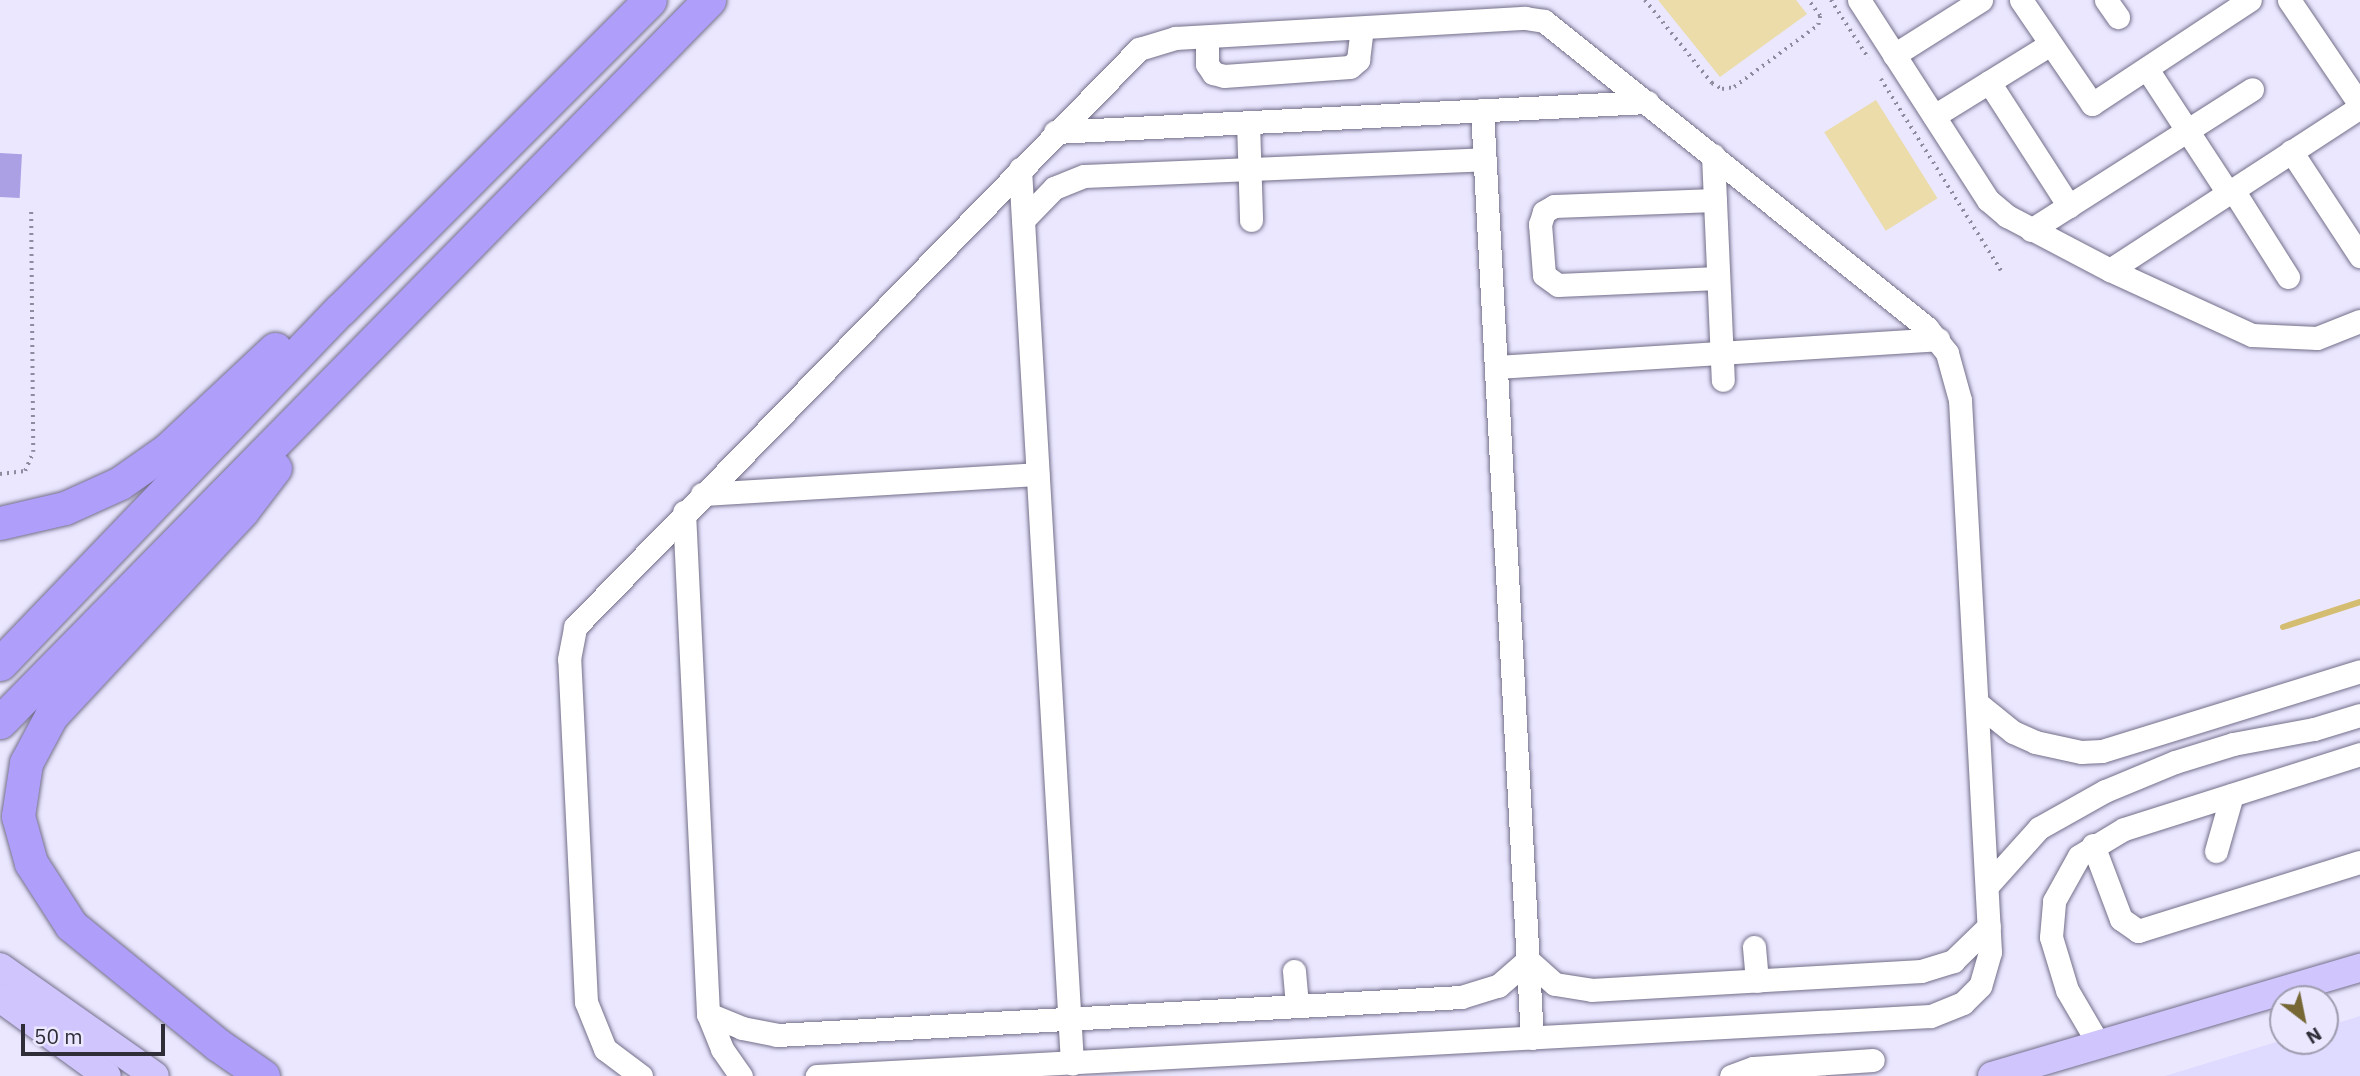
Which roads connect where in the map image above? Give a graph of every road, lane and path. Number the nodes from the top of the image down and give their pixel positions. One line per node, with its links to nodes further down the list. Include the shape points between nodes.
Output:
1 (650, 0): 45 (highway)
2 (709, 0): 51 (highway)
3 (1646, 0): 4 (path, via 1712,83 1723,89 1734,87 1818,25 1819,16)
4 (1808, 0)
5 (1831, 0): 15 (path)
6 (1859, 0): 14 (street)
7 (1980, 0): 14 (street)
8 (2021, 0): 13 (street)
9 (2250, 0): 16 (street)
10 (2289, 0): 17 (street)
11 (1362, 28): 12 (street); 12 (street, via 1358,60 1350,67 1224,76 1213,73 1207,64); 21 (street, via 1535,18 1553,26)
12 (1207, 37): 27 (street, via 1163,40 1139,50)
13 (2049, 45): 16 (street, via 2092,104); 19 (street)
14 (1894, 55): 24 (street)
15 (1869, 59)
16 (2147, 69): 26 (street)
17 (2351, 74): 22 (street)
18 (1881, 79): 41 (path)
19 (1989, 82): 24 (street); 35 (street)
20 (2252, 89): 26 (street)
21 (1647, 102): 23 (street); 29 (street)
22 (2360, 106): 28 (street)
23 (1482, 110): 25 (street); 30 (street)
24 (1934, 116): 39 (street, via 1993,205)
25 (1248, 122): 27 (street); 32 (street)
26 (2188, 130): 33 (street); 35 (street)
27 (1055, 132): 31 (street)
28 (2291, 151): 33 (street); 40 (street)
29 (1713, 155): 34 (street); 47 (street)
30 (1485, 159): 32 (street); 49 (street)
31 (1020, 169): 37 (street); 54 (street)
32 (1249, 169): 37 (street, via 1084,176 1054,188); 38 (street)
33 (2230, 191): 42 (street); 43 (street)
34 (1715, 200): 44 (street); 44 (street, via 1554,206 1544,212 1540,224 1544,275 1558,285)
35 (2069, 206): 39 (street)
36 (31, 211): 52 (path, via 33,452 25,471)
37 (1023, 220): 53 (street)
38 (1251, 220)
39 (2031, 230): 42 (street)
40 (2360, 256)
41 (2001, 270)
42 (2110, 270): 46 (street, via 2268,338 2317,338)
43 (2288, 277)
44 (1718, 278): 48 (street)
45 (340, 310): 56 (highway, via 311,322 272,351 167,450 120,483 65,508); 57 (highway)
46 (2360, 321)
47 (1938, 339): 48 (street); 59 (street, via 1958,384)
48 (1722, 353): 49 (street); 50 (street)
49 (1496, 367): 70 (street)
50 (1723, 380)
51 (319, 398): 61 (highway); 85 (highway, via 289,449 242,511 51,716 19,787 22,841 41,884 71,925)
52 (0, 474)
53 (1037, 474): 54 (street); 78 (street)
54 (702, 494): 55 (street)
55 (684, 512): 77 (street); 86 (street, via 581,617 569,648 586,1002 605,1049)
56 (0, 523)
57 (0, 664)
58 (2360, 671): 59 (street, via 2102,751 2081,752 2035,742)
59 (1977, 703): 67 (street)
60 (2360, 715): 67 (street, via 2232,744 2117,786 2039,828 2002,864)
61 (0, 722)
62 (2360, 754): 63 (street)
63 (2232, 795): 64 (street, via 2124,829); 65 (street)
64 (2093, 845): 66 (street, via 2122,919 2138,931); 80 (street, via 2060,885 2050,918 2059,973)
65 (2216, 851)
66 (2360, 862)
67 (1987, 886): 68 (street)
68 (1989, 926): 74 (street, via 1967,951 1937,967); 79 (street, via 1989,963 1980,986 1963,1003 1942,1014)
69 (1754, 947): 74 (street)
70 (1528, 960): 74 (street, via 1555,984 1573,990); 76 (street, via 1515,975 1480,994); 79 (street)
71 (0, 967): 84 (main road)
72 (2360, 968): 80 (main road, via 2233,1009)
73 (1294, 971): 76 (street)
74 (1757, 981)
75 (0, 998): 83 (main road)
76 (1297, 1005): 78 (street)
77 (708, 1014): 78 (street, via 742,1028 778,1035); 87 (street, via 722,1049)
78 (1069, 1017): 82 (street)
79 (1532, 1038): 82 (street)
80 (2098, 1043): 90 (main road)
81 (1872, 1060): 89 (street, via 1753,1068)
82 (1072, 1063): 88 (street)
83 (107, 1076)
84 (155, 1076)
85 (263, 1076)
86 (641, 1076)
87 (741, 1076)
88 (817, 1076)
89 (1731, 1076)
90 (1992, 1076)

